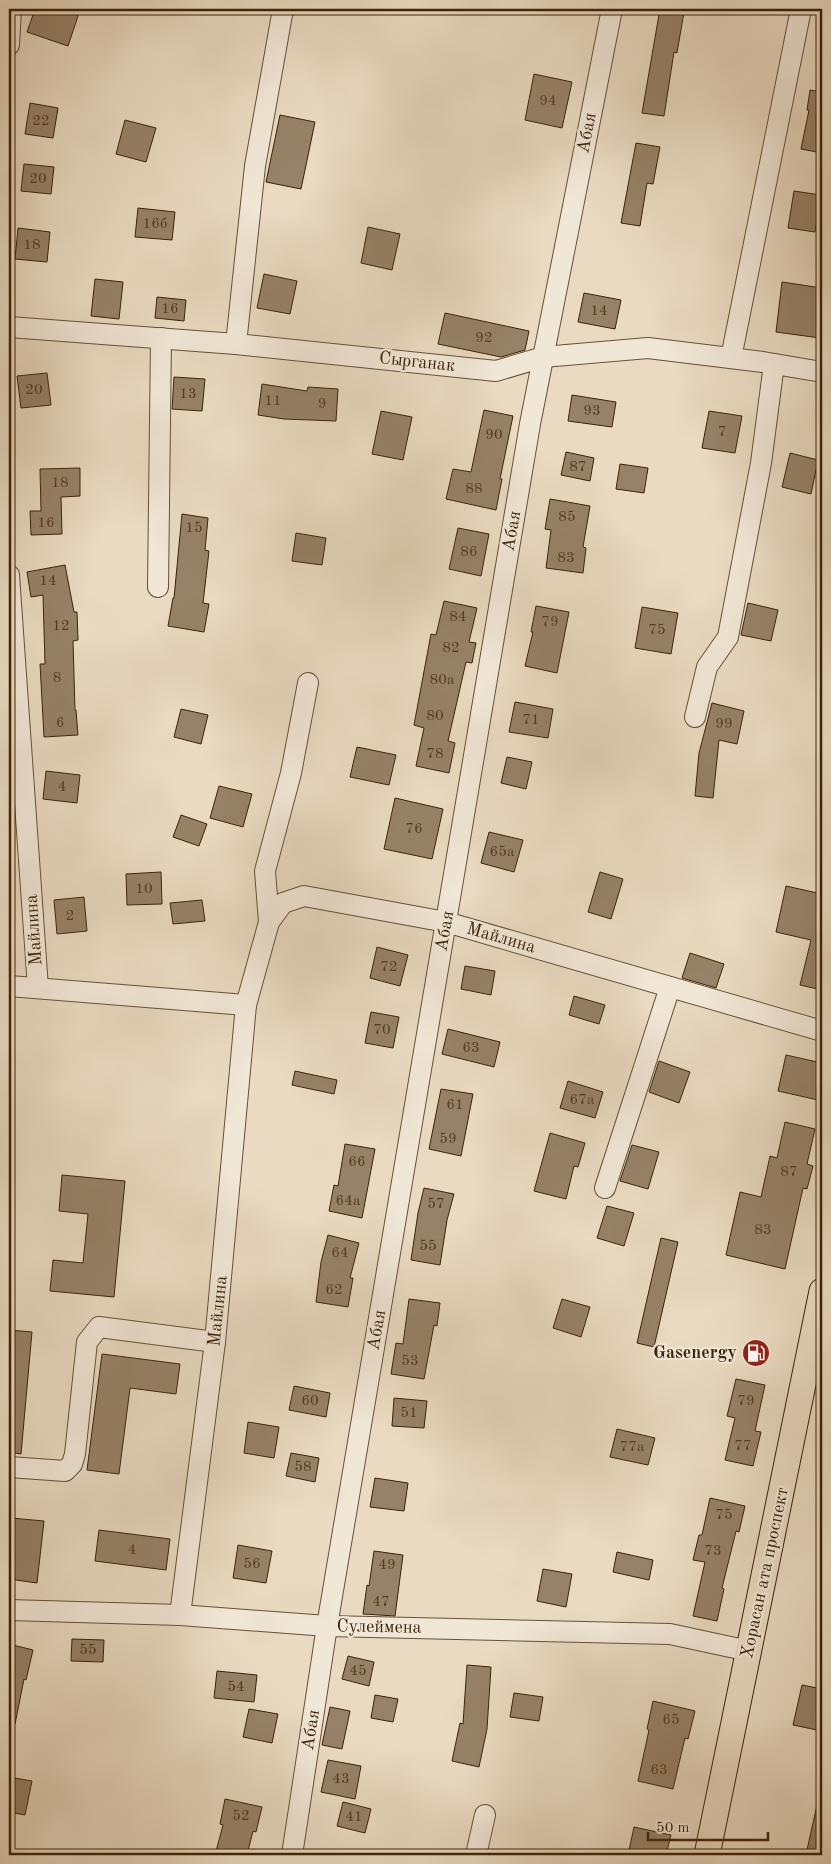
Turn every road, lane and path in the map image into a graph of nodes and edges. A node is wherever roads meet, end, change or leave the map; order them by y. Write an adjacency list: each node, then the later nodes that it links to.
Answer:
1 (11, 9): 5 (street)
2 (284, 9): 8 (street)
3 (612, 9): 9 (street, Абая)
4 (801, 9): 10 (street)
5 (9, 45)
6 (9, 327): 7 (street, Сырганак)
7 (161, 338): 8 (street, Сырганак); 14 (street)
8 (236, 344): 9 (street, Сырганак)
9 (543, 356): 10 (street, Сырганак); 18 (street, Абая)
10 (731, 358): 11 (street, Сырганак)
11 (774, 364): 12 (street, Сырганак); 16 (street)
12 (822, 372)
13 (9, 574): 21 (street, Майлина)
14 (158, 587)
15 (308, 683): 17 (street)
16 (695, 717)
17 (269, 922): 18 (street, Майлина); 22 (street, Майлина)
18 (446, 922): 20 (street, Майлина); 30 (street, Абая)
19 (9, 986): 21 (street)
20 (670, 987): 23 (street, Майлина); 24 (street)
21 (38, 988): 22 (street, Майлина)
22 (246, 1005): 26 (street, Майлина)
23 (822, 1031)
24 (605, 1188)
25 (822, 1291): 31 (main road, Хорасан ата проспект)
26 (215, 1342): 27 (street); 29 (street, Майлина)
27 (9, 1466)
28 (9, 1610): 29 (street, Сулеймена)
29 (180, 1616): 30 (street, Сулеймена)
30 (327, 1626): 31 (street, Сулеймена); 33 (street, Абая)
31 (749, 1651): 35 (main road, Хорасан ата проспект)
32 (485, 1815): 34 (street)
33 (292, 1855)
34 (476, 1855)
35 (706, 1855)

